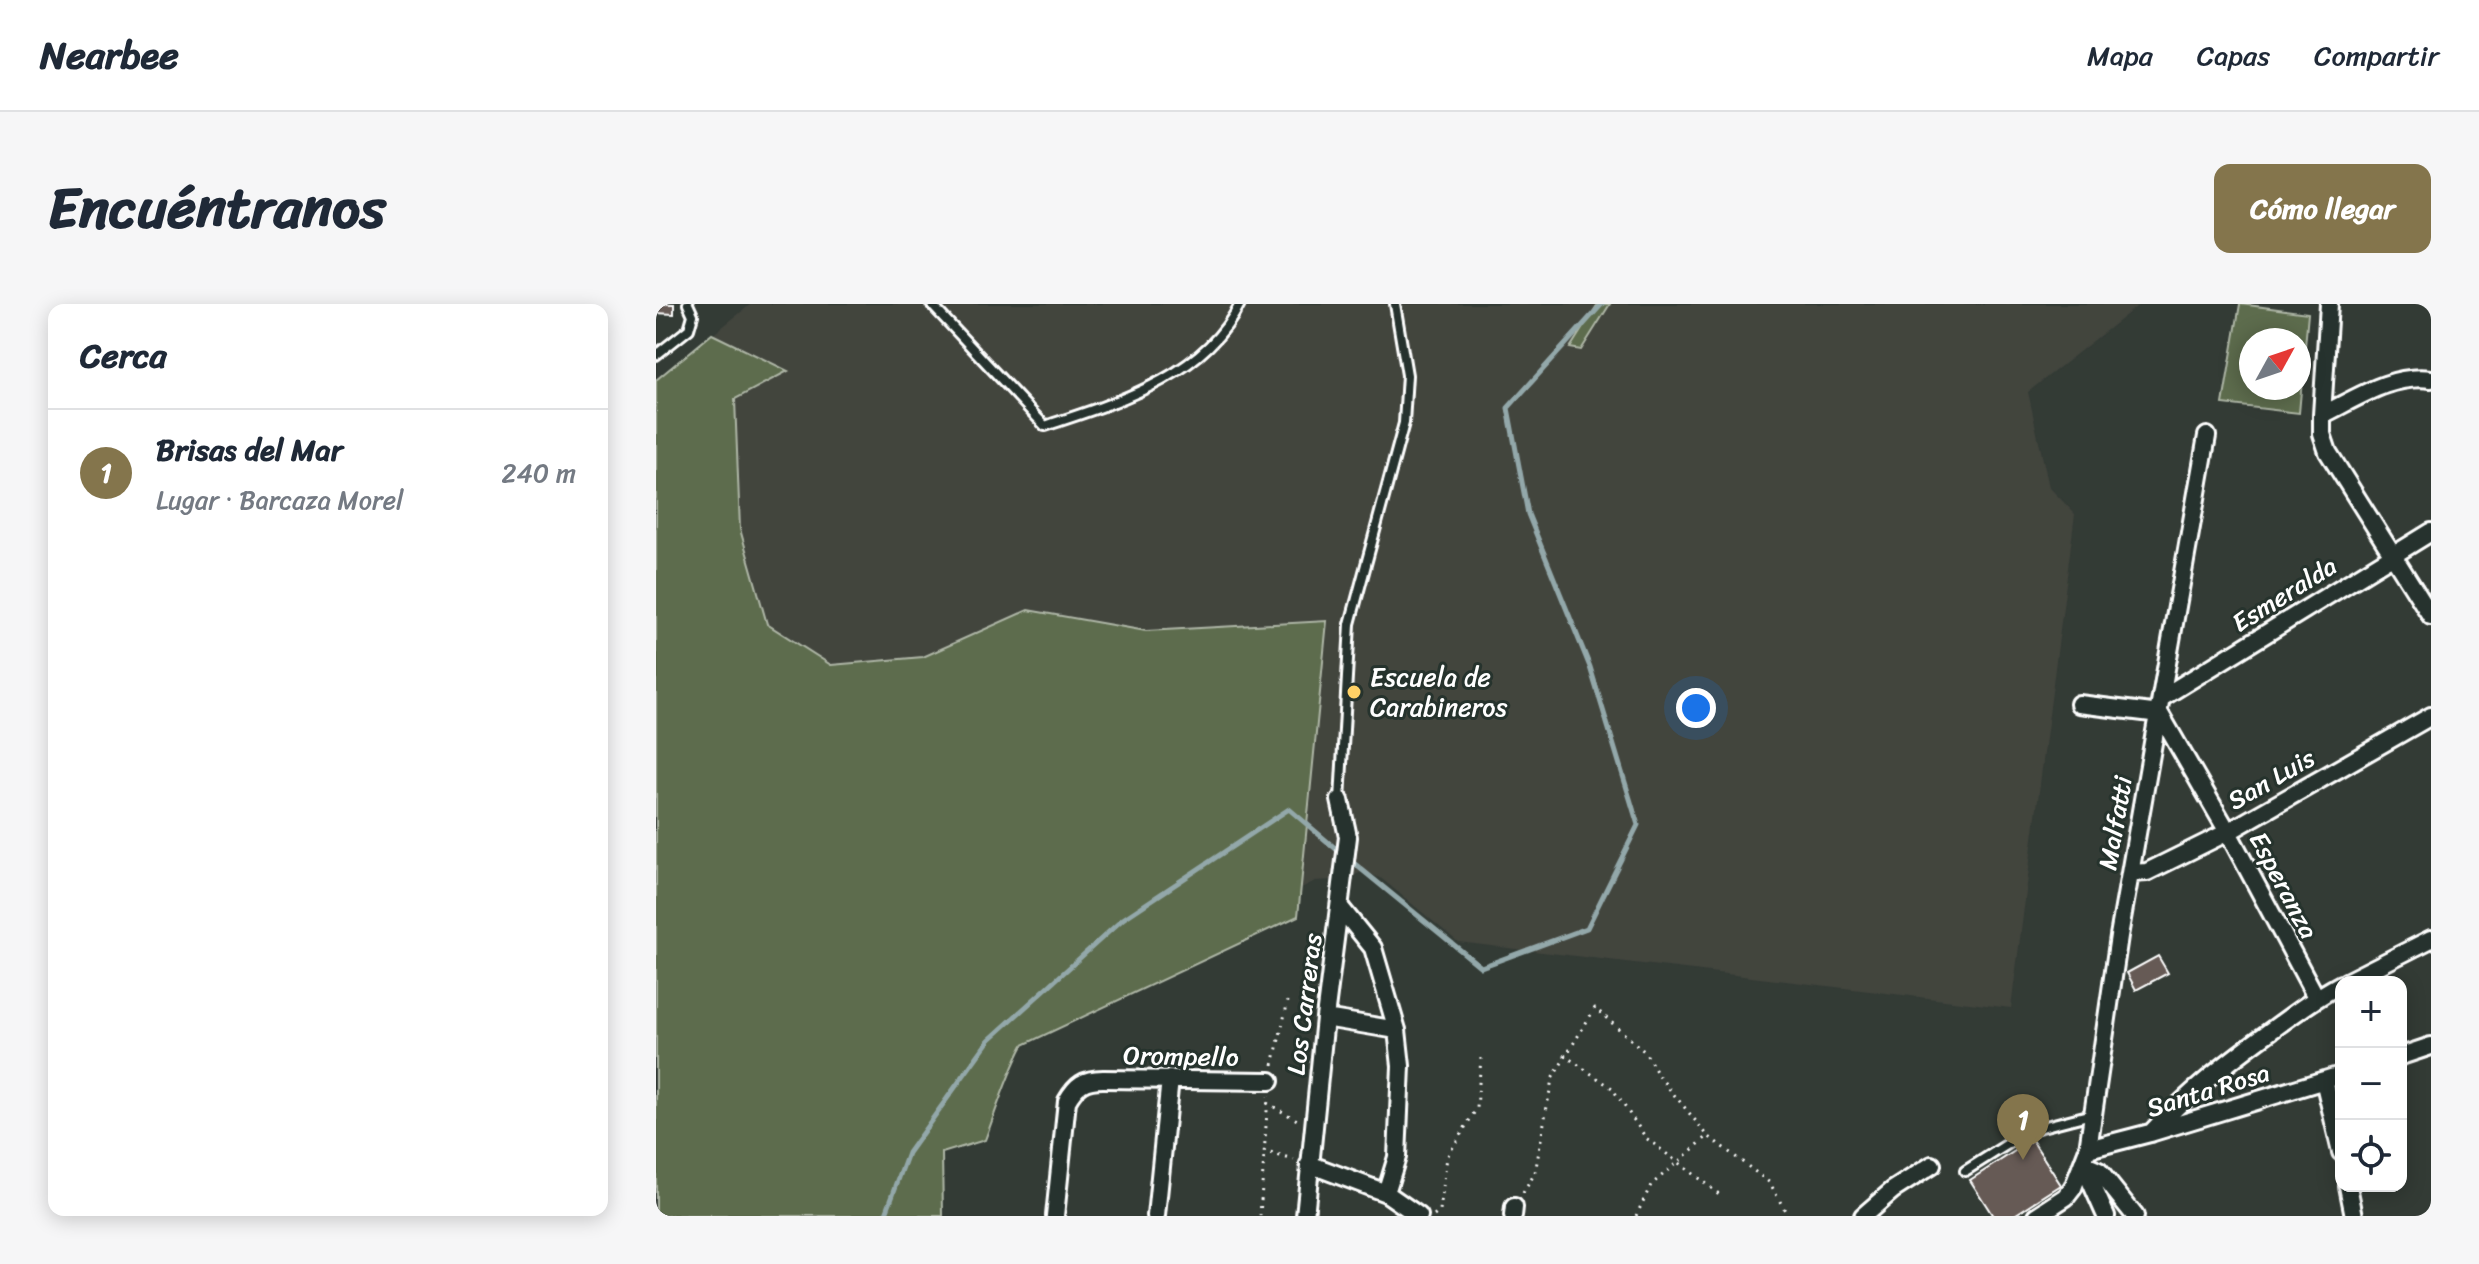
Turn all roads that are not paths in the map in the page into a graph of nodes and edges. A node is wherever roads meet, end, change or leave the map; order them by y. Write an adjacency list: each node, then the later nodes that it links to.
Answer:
1 (688, 304): 6 (lane)
2 (931, 304): 3 (lane)
3 (1240, 304)
4 (1395, 304): 16 (lane)
5 (2329, 304): 8 (street)
6 (656, 355)
7 (2431, 379): 8 (street)
8 (2322, 415): 11 (street)
9 (2207, 436): 14 (street, Malfatti)
10 (2431, 532): 11 (street, Esmeralda)
11 (2392, 555): 12 (street); 14 (street, Esmeralda)
12 (2431, 616)
13 (2079, 704): 14 (street)
14 (2161, 705): 17 (street, Esperanza); 18 (street, Malfatti)
15 (2431, 716): 17 (street, San Luis)
16 (1340, 800): 19 (street, Los Carreras)
17 (2228, 832): 18 (street, San Luis); 23 (street, Esperanza)
18 (2131, 873): 32 (street, Malfatti)
19 (1340, 907): 24 (street, Los Carreras); 25 (street)
20 (2431, 939): 21 (street)
21 (2358, 976)
22 (2335, 988): 23 (street)
23 (2316, 997): 34 (street)
24 (1325, 1018): 25 (street); 36 (street, Los Carreras)
25 (1397, 1030): 40 (street)
26 (2431, 1046): 27 (street)
27 (2407, 1054)
28 (2335, 1077): 30 (street, Santa Rosa)
29 (1170, 1079): 31 (street, Orompello); 41 (street, Orompello); 42 (street)
30 (2324, 1080): 33 (street); 34 (street, Santa Rosa)
31 (1270, 1081)
32 (2092, 1114): 35 (street, Malfatti); 38 (lane)
33 (2335, 1127)
34 (2150, 1133): 35 (street, Santa Rosa)
35 (2085, 1156): 46 (street); 47 (street); 48 (street)
36 (1309, 1164): 40 (street); 43 (street, Los Carreras)
37 (1932, 1165): 45 (street)
38 (1965, 1171)
39 (2349, 1192): 49 (street)
40 (1386, 1193): 44 (street)
41 (1055, 1216)
42 (1156, 1216)
43 (1305, 1216)
44 (1419, 1216)
45 (1863, 1216)
46 (2037, 1216)
47 (2106, 1216)
48 (2135, 1216)
49 (2354, 1216)

